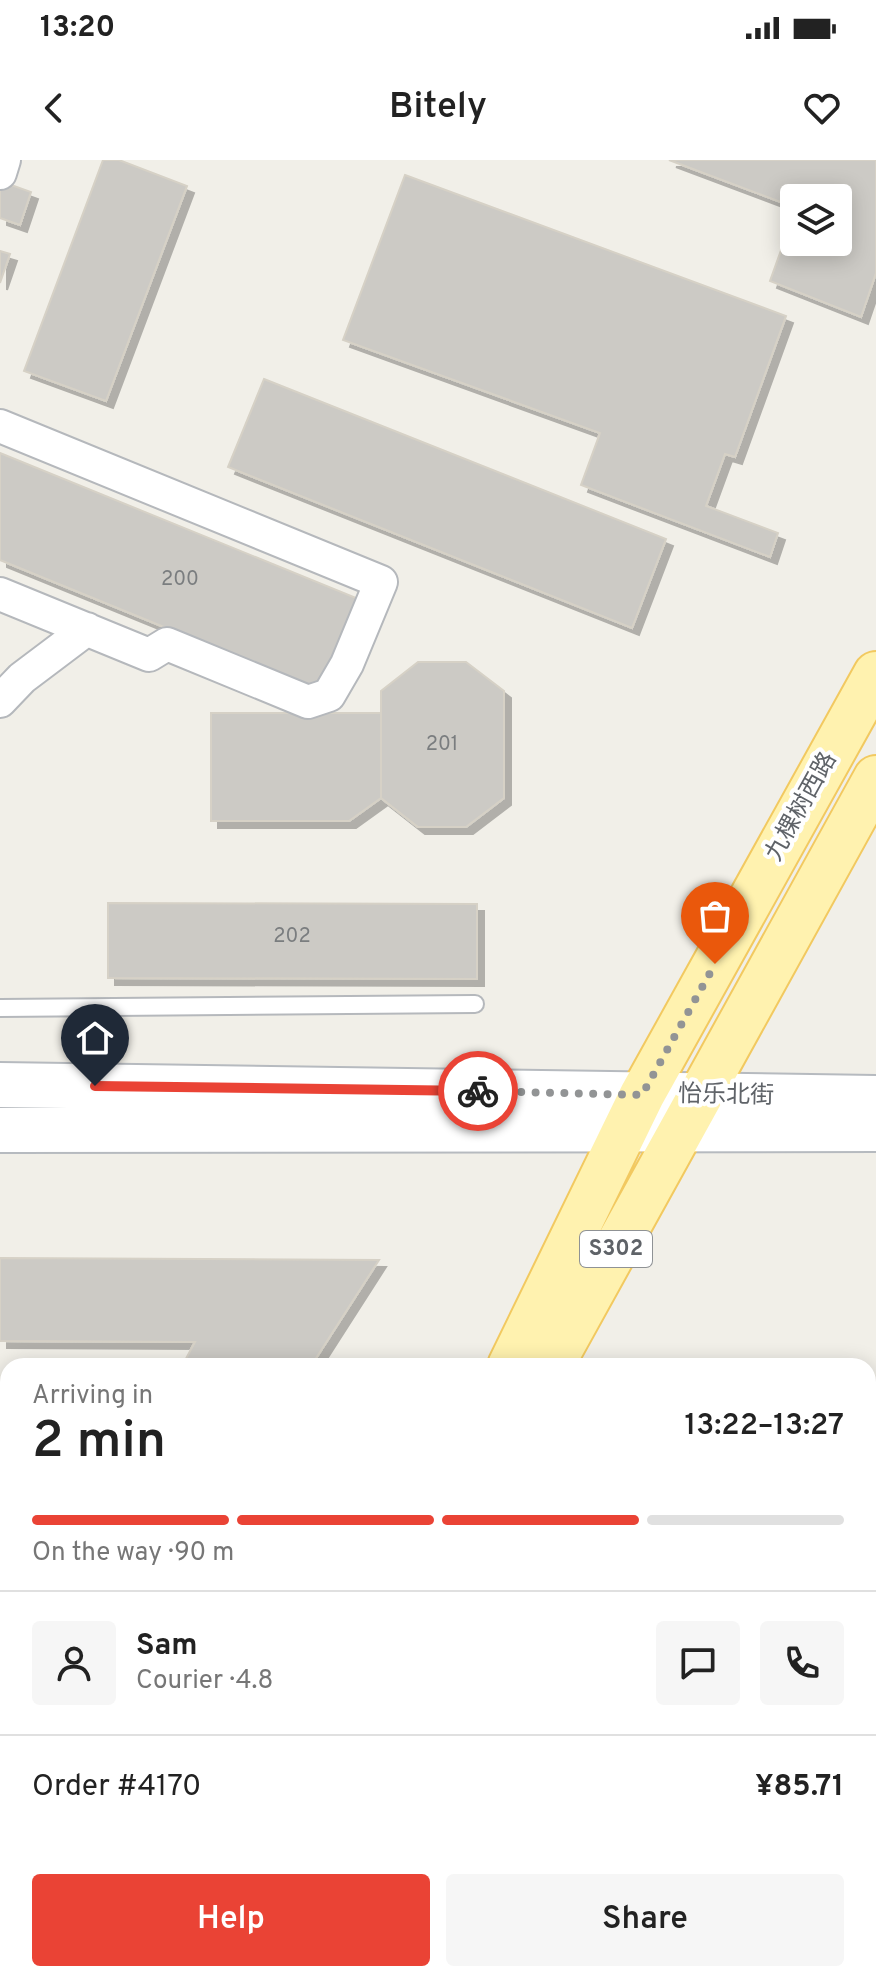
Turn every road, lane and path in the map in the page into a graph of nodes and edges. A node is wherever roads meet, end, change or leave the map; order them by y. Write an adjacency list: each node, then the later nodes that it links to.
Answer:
1 (4, 160): 2 (street)
2 (0, 173)
3 (0, 426): 5 (street)
4 (0, 594): 5 (street)
5 (87, 629): 7 (street)
6 (876, 674): 13 (main road, 九棵树西路 / S302)
7 (0, 701)
8 (876, 778): 14 (main road, S302)
9 (475, 1004): 10 (lane)
10 (0, 1008)
11 (0, 1085): 13 (main road, 怡乐北街)
12 (876, 1098): 14 (main road, 怡乐北街)
13 (634, 1113): 14 (main road, 怡乐北街); 16 (main road, 怡乐北街); 17 (main road, 九棵树西路 / S302)
14 (690, 1114): 15 (main road, 怡乐北街); 18 (main road, S302)
15 (876, 1129)
16 (0, 1130)
17 (514, 1358)
18 (555, 1358)

